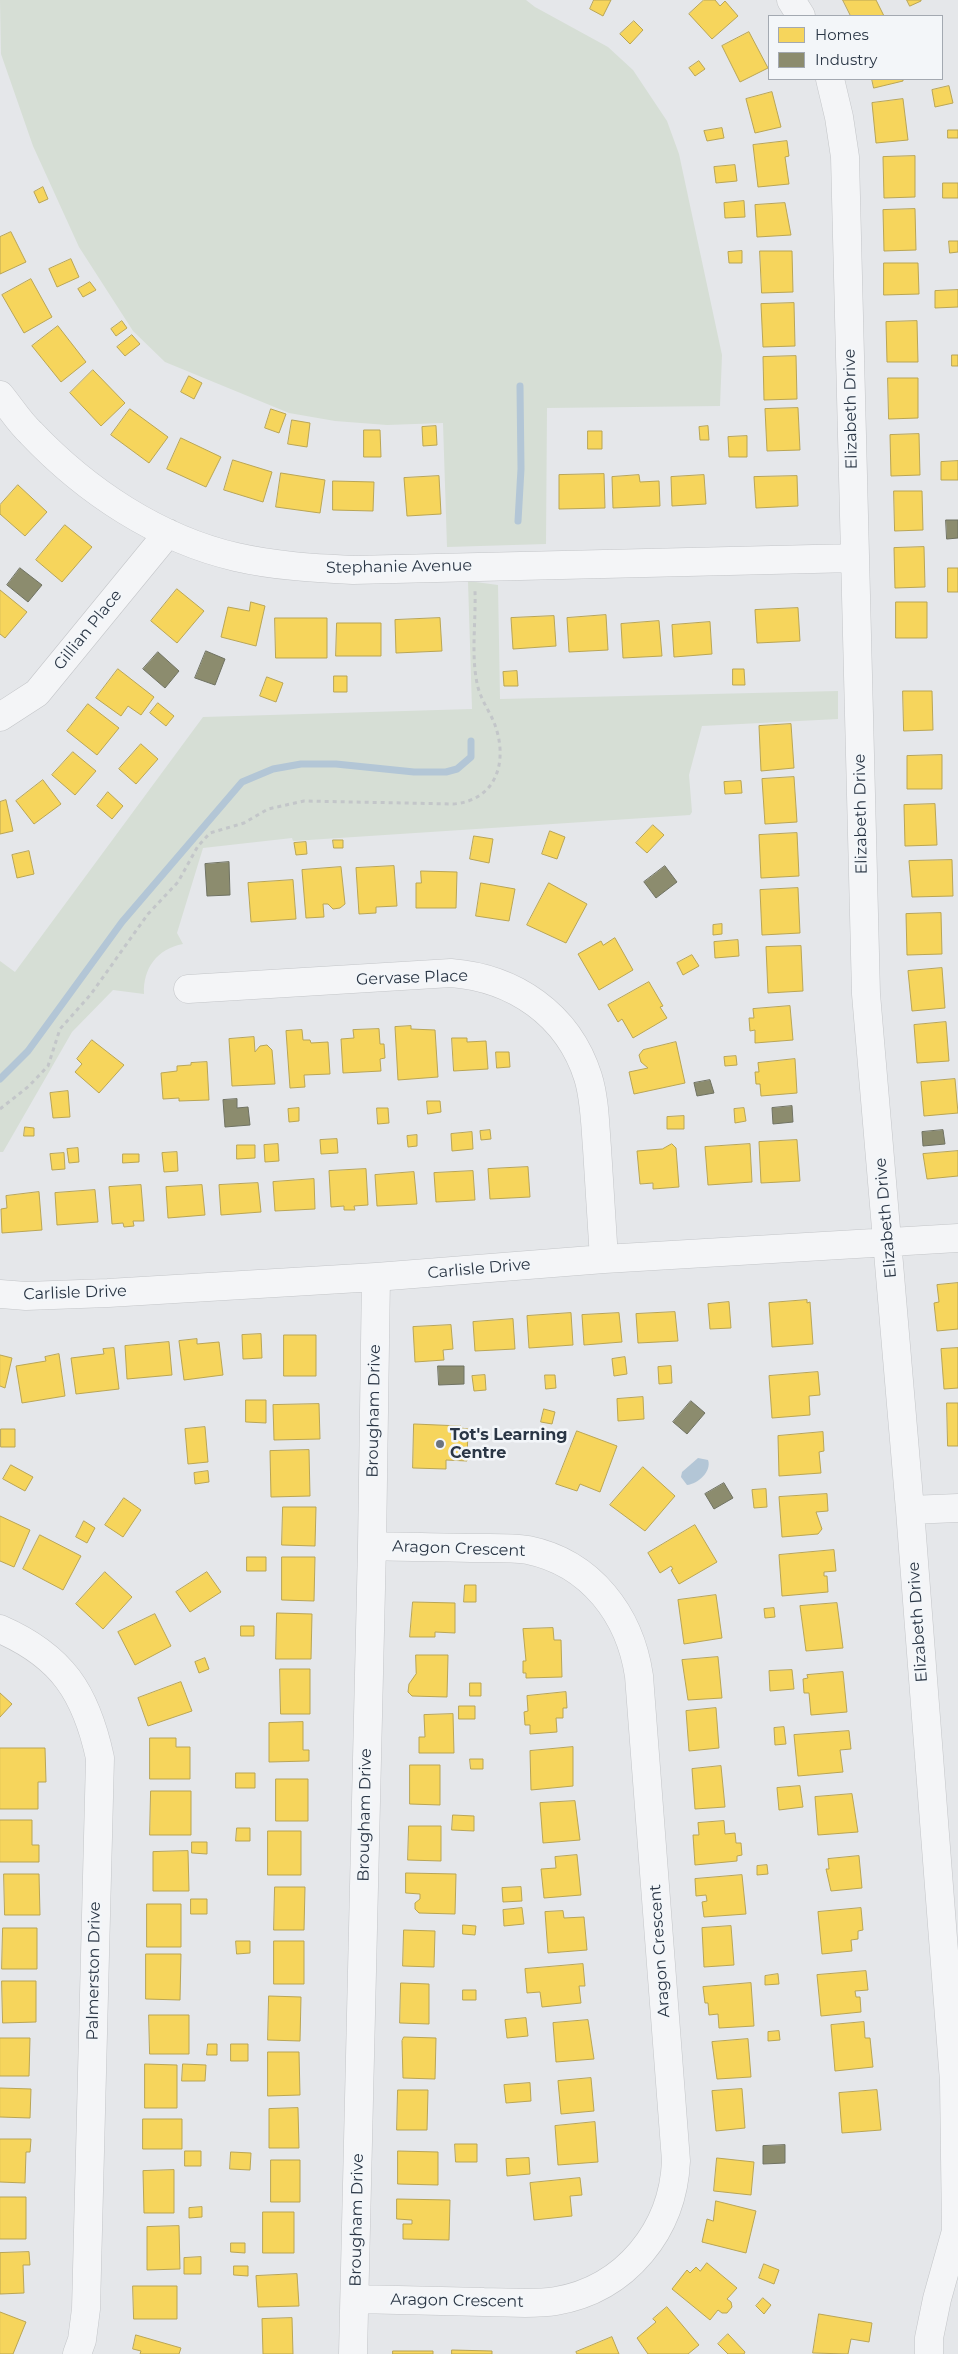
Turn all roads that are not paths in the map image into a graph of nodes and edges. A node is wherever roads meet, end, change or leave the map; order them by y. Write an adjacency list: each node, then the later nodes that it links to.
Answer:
1 (791, 0): 2 (street)
2 (801, 15)
3 (830, 80): 6 (street, Elizabeth Drive)
4 (0, 394): 5 (street, Stephanie Avenue)
5 (168, 533): 6 (street, Stephanie Avenue); 7 (street, Gillian Place)
6 (855, 558): 10 (street, Elizabeth Drive)
7 (0, 717)
8 (188, 989): 11 (street, Gervase Place)
9 (958, 1238): 10 (street, Carlisle Drive)
10 (888, 1243): 11 (street, Carlisle Drive); 15 (street, Elizabeth Drive)
11 (604, 1258): 12 (street, Carlisle Drive)
12 (376, 1277): 13 (street, Carlisle Drive); 16 (street, Brougham Drive)
13 (0, 1294)
14 (958, 1508): 15 (street)
15 (910, 1510): 18 (street, Elizabeth Drive)
16 (372, 1546): 19 (street, Brougham Drive); 19 (street, Aragon Crescent)
17 (0, 1629): 20 (street, Palmerston Drive)
18 (956, 2081): 22 (street, Elizabeth Drive)
19 (355, 2299): 21 (street, Brougham Drive)
20 (77, 2354)
21 (353, 2354)
22 (929, 2354)

